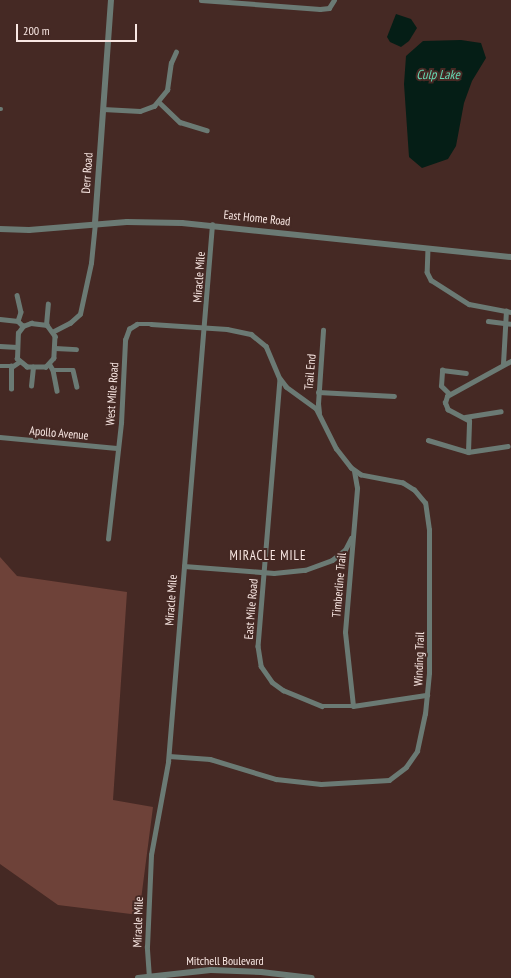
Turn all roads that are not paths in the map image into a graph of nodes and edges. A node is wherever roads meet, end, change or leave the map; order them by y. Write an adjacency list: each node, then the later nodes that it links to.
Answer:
1 (111, 0): 6 (street, Derr Road)
2 (201, 0): 3 (street)
3 (334, 0)
4 (176, 52): 5 (street)
5 (159, 102): 6 (street); 7 (street)
6 (103, 109): 8 (street, Derr Road)
7 (207, 130)
8 (95, 223): 9 (street, East Home Road); 10 (street, East Home Road); 24 (street, Derr Road)
9 (212, 225): 11 (street, East Home Road); 22 (street, Miracle Mile)
10 (0, 229)
11 (428, 248): 12 (street, East Home Road); 15 (street)
12 (511, 257)
13 (17, 295): 17 (street)
14 (48, 304): 20 (street)
15 (509, 311): 19 (street)
16 (0, 319): 17 (street)
17 (18, 321): 21 (street)
18 (488, 321): 19 (street)
19 (508, 324): 31 (street)
20 (46, 325): 21 (street); 24 (street)
21 (23, 326): 26 (street)
22 (205, 327): 38 (street, East Mile Road); 52 (street, West Mile Road); 57 (street, Miracle Mile)
23 (324, 330): 43 (street, Trail End)
24 (54, 331): 27 (street)
25 (0, 346): 26 (street)
26 (17, 347): 30 (street)
27 (55, 348): 28 (street); 32 (street)
28 (76, 349)
29 (511, 361): 31 (street)
30 (19, 362): 34 (street); 35 (street)
31 (503, 364): 44 (street)
32 (50, 365): 35 (street); 36 (street)
33 (0, 366): 34 (street)
34 (11, 366): 41 (street)
35 (33, 367): 39 (street)
36 (53, 370): 40 (street); 42 (street)
37 (466, 373): 44 (street)
38 (280, 379): 47 (street, Winding Trail); 58 (street, East Mile Road)
39 (31, 386)
40 (77, 387)
41 (11, 389)
42 (56, 391)
43 (318, 392): 45 (street); 47 (street, Trail End)
44 (449, 394): 48 (street)
45 (394, 396)
46 (501, 411): 48 (street)
47 (320, 414): 54 (street, Winding Trail)
48 (465, 417): 53 (street)
49 (0, 437): 52 (street, Apollo Avenue)
50 (428, 440): 53 (street)
51 (508, 446): 53 (street)
52 (116, 448): 56 (street, West Mile Road)
53 (468, 452)
54 (351, 468): 55 (street, Timberline Trail); 59 (street, Winding Trail)
55 (353, 535): 58 (street); 60 (street, Timberline Trail)
56 (108, 539)
57 (184, 566): 58 (street); 61 (street, Miracle Mile)
58 (264, 572): 60 (street, East Mile Road)
59 (427, 695): 60 (street, East Mile Road); 61 (street, Winding Trail)
60 (352, 706)
61 (169, 756): 62 (street, Miracle Mile)
62 (149, 977): 63 (street, Mitchell Boulevard); 64 (street, Mitchell Boulevard)
63 (138, 978)
64 (312, 978)

